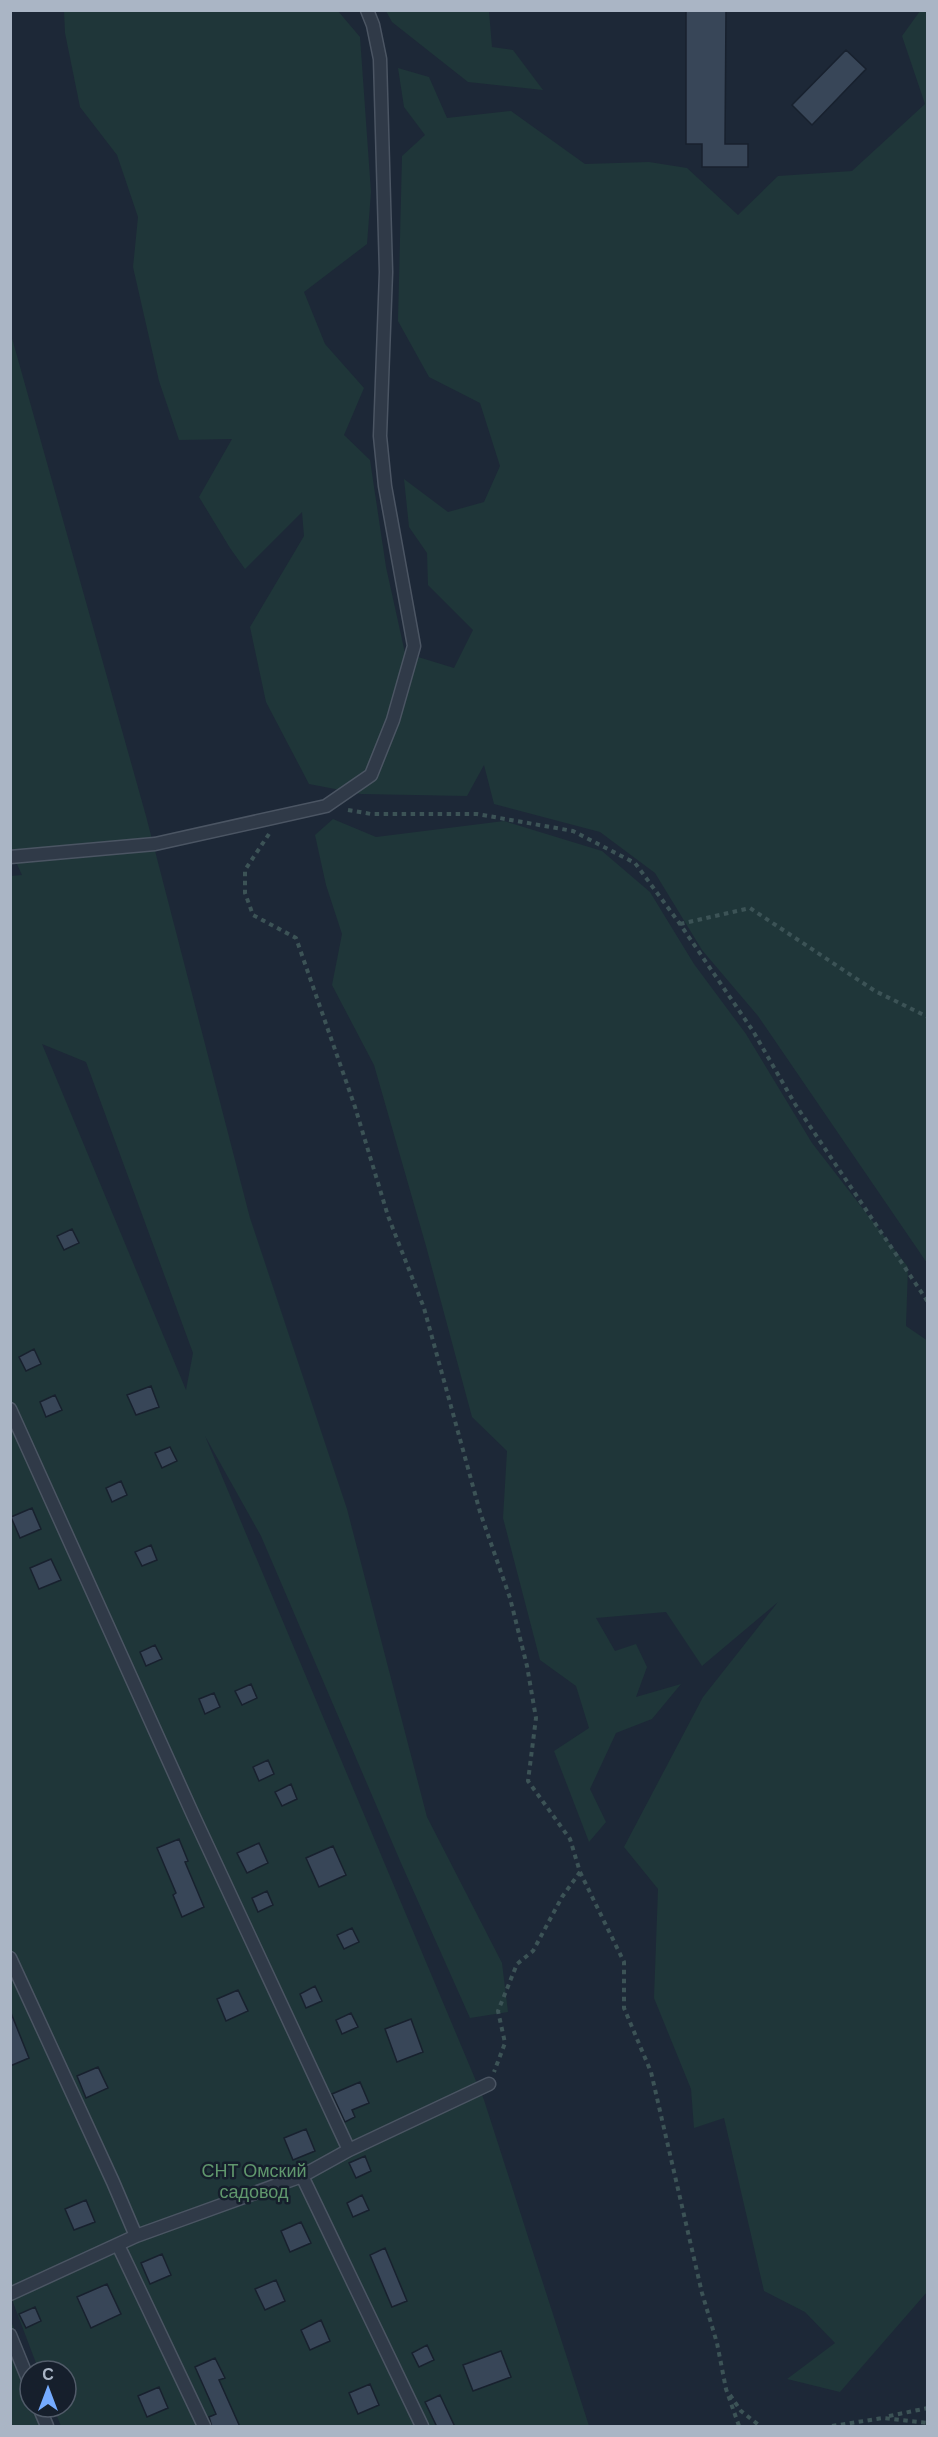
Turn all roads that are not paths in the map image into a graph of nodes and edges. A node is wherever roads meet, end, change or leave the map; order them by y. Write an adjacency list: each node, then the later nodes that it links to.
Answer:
1 (367, 10): 2 (lane)
2 (10, 857)
3 (10, 1409): 6 (lane)
4 (10, 1958): 8 (lane)
5 (489, 2084): 6 (lane)
6 (349, 2150): 7 (lane)
7 (302, 2176): 8 (lane); 14 (lane)
8 (136, 2236): 9 (lane)
9 (118, 2245): 10 (lane); 13 (lane)
10 (10, 2294)
11 (10, 2336): 12 (lane)
12 (20, 2359)
13 (204, 2427)
14 (422, 2427)

